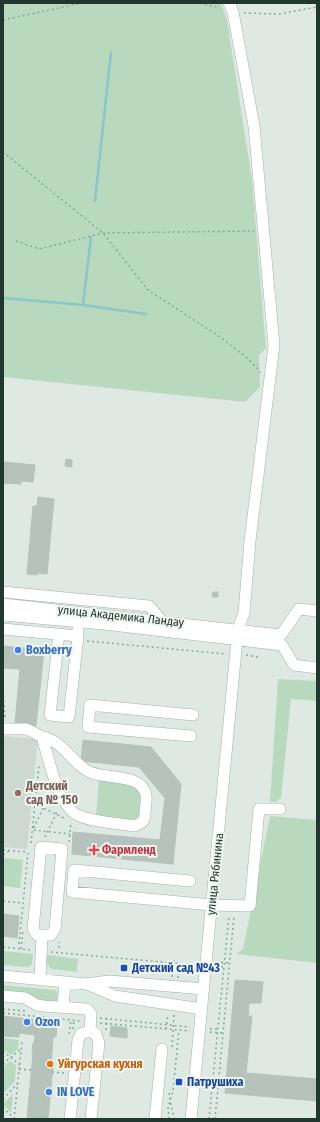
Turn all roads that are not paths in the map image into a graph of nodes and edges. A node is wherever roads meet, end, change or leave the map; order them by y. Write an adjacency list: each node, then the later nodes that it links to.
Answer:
1 (231, 8): 10 (street, улица Рябинина)
2 (3, 592): 6 (street)
3 (3, 604): 6 (street, улица Академика Ландау)
4 (317, 611): 10 (street)
5 (3, 615): 7 (street, улица Академика Ландау)
6 (162, 621): 10 (street, улица Академика Ландау)
7 (78, 622): 10 (street, улица Академика Ландау); 11 (street)
8 (3, 629): 9 (street)
9 (59, 634): 11 (street); 14 (street)
10 (238, 634): 12 (street); 23 (street, улица Рябинина)
11 (77, 638): 14 (street)
12 (317, 668)
13 (193, 715): 15 (street)
14 (69, 717): 15 (street)
15 (88, 719): 17 (street)
16 (6, 726): 18 (street)
17 (191, 736)
18 (42, 737): 18 (street)
19 (280, 809): 23 (street)
20 (60, 869): 21 (street); 24 (street); 24 (street)
21 (74, 870): 22 (street); 23 (street)
22 (190, 881)
23 (212, 905): 29 (street, улица Рябинина)
24 (42, 936): 26 (street)
25 (3, 976): 26 (street)
26 (40, 979): 27 (street)
27 (64, 982): 28 (street); 31 (street)
28 (86, 984): 29 (street); 32 (street)
29 (204, 989): 32 (street, улица Рябинина)
30 (3, 996): 31 (street)
31 (63, 1007): 33 (street)
32 (202, 1009): 38 (street, улица Рябинина)
33 (90, 1031): 35 (street); 36 (street)
34 (167, 1050): 37 (street)
35 (70, 1119)
36 (91, 1119)
37 (155, 1119)
38 (191, 1119)

